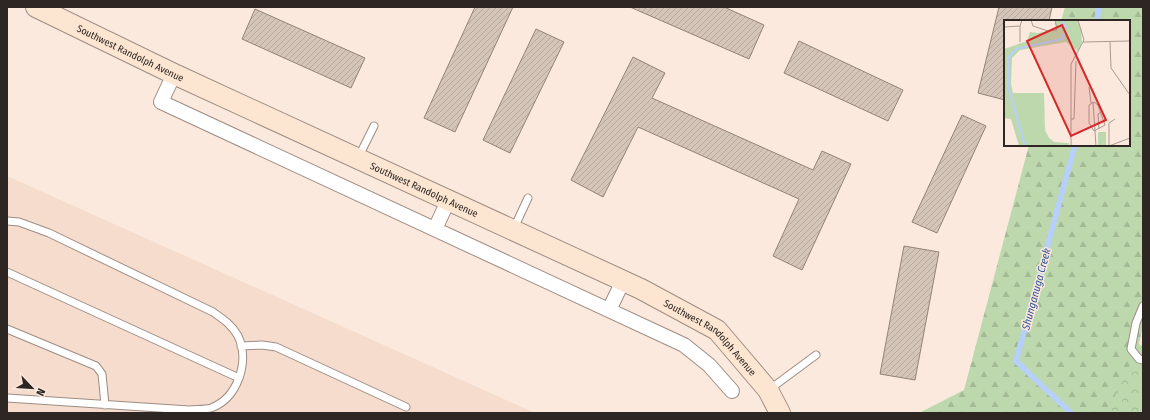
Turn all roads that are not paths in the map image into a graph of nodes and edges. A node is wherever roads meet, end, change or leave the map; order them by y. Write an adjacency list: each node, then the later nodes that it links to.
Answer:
1 (36, 7): 2 (street, Southwest Randolph Avenue)
2 (174, 74): 4 (street, Southwest Randolph Avenue); 8 (street)
3 (374, 126): 4 (lane)
4 (357, 160): 6 (street, Southwest Randolph Avenue)
5 (528, 198): 9 (lane)
6 (448, 201): 8 (street); 9 (street, Southwest Randolph Avenue)
7 (7, 221): 15 (lane)
8 (435, 229): 13 (street)
9 (513, 230): 11 (street, Southwest Randolph Avenue)
10 (7, 272): 18 (lane)
11 (623, 281): 13 (street); 19 (street, Southwest Randolph Avenue)
12 (1143, 306): 17 (lane)
13 (609, 310): 20 (street)
14 (7, 329): 22 (lane)
15 (241, 346): 18 (lane); 23 (lane)
16 (816, 355): 19 (lane)
17 (1143, 360)
18 (239, 378): 22 (lane)
19 (768, 390): 24 (street, Southwest Randolph Avenue)
20 (732, 391)
21 (7, 398): 22 (lane)
22 (105, 405)
23 (406, 407)
24 (780, 413)

